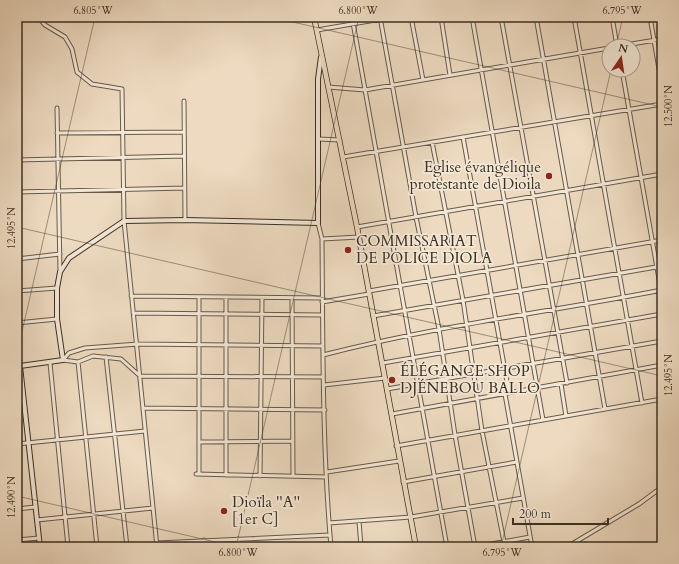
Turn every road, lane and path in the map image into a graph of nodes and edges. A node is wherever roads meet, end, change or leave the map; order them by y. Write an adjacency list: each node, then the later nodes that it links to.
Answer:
1 (38, 17): 43 (street)
2 (314, 17): 15 (main road)
3 (352, 17): 14 (street)
4 (393, 17): 13 (street)
5 (411, 17): 28 (street)
6 (440, 17): 26 (street)
7 (472, 17): 25 (street)
8 (501, 17): 24 (street)
9 (536, 17): 23 (street)
10 (574, 17): 21 (street)
11 (612, 17): 16 (street)
12 (650, 17): 18 (street)
13 (380, 18): 14 (street); 29 (street)
14 (354, 24): 15 (street); 32 (street)
15 (317, 30): 22 (main road)
16 (616, 38)
17 (662, 39): 18 (street)
18 (654, 40): 19 (street); 30 (street)
19 (641, 42)
20 (601, 49): 21 (street)
21 (580, 53): 23 (street); 37 (street)
22 (322, 56): 31 (main road); 45 (street)
23 (543, 59): 24 (street); 38 (street)
24 (510, 65): 25 (street); 39 (street)
25 (481, 70): 26 (street); 42 (street)
26 (450, 75): 28 (street)
27 (623, 78): 36 (street)
28 (422, 80): 29 (street)
29 (392, 85): 32 (street); 48 (street)
30 (662, 86)
31 (328, 87): 32 (street); 46 (main road)
32 (365, 90): 49 (street)
33 (184, 101): 41 (street)
34 (662, 104): 36 (street)
35 (57, 108): 40 (street)
36 (629, 110): 37 (street); 56 (street)
37 (591, 116): 38 (street); 57 (street)
38 (554, 122): 39 (street); 60 (street)
39 (521, 128): 42 (street); 63 (street)
40 (57, 132): 43 (street); 53 (street)
41 (184, 132): 43 (street); 50 (street)
42 (492, 132): 44 (street); 64 (street)
43 (123, 133): 52 (street)
44 (463, 137): 47 (street); 65 (street)
45 (319, 139): 46 (street); 71 (street)
46 (340, 140): 51 (main road)
47 (432, 142): 48 (street); 66 (street)
48 (404, 147): 49 (street); 67 (street)
49 (376, 152): 51 (street); 69 (street)
50 (184, 156): 52 (street); 58 (street)
51 (343, 157): 72 (main road)
52 (123, 158): 53 (street); 59 (street)
53 (58, 159): 54 (street); 61 (street)
54 (17, 160)
55 (662, 174): 56 (street)
56 (641, 178): 57 (street); 76 (street)
57 (603, 184): 60 (street); 77 (street)
58 (185, 188): 59 (street); 68 (street)
59 (124, 189): 61 (street); 70 (street)
60 (567, 190): 63 (street); 79 (street)
61 (59, 191): 62 (street); 78 (street)
62 (17, 192)
63 (533, 196): 64 (street); 81 (street)
64 (504, 201): 65 (street); 82 (street)
65 (476, 206): 66 (street); 85 (street)
66 (445, 212): 67 (street); 88 (street)
67 (416, 217): 69 (street); 89 (street)
68 (185, 220): 70 (street); 71 (street)
69 (389, 221): 72 (street); 91 (street)
70 (124, 222): 86 (street); 98 (street)
71 (318, 223): 74 (street)
72 (357, 227): 73 (main road)
73 (359, 237): 74 (street); 97 (main road)
74 (322, 239): 106 (street)
75 (662, 240): 76 (street)
76 (652, 242): 77 (street); 84 (street)
77 (615, 249): 79 (street); 87 (street)
78 (60, 254): 80 (street); 86 (street)
79 (578, 255): 81 (street); 90 (street)
80 (17, 259)
81 (545, 261): 82 (street); 92 (street)
82 (516, 266): 85 (street); 96 (street)
83 (662, 266): 84 (street)
84 (657, 267): 87 (street); 94 (street)
85 (487, 271): 88 (street); 99 (street)
86 (60, 272): 93 (street)
87 (619, 273): 90 (street); 105 (street)
88 (458, 275): 89 (street); 107 (street)
89 (429, 280): 91 (street); 109 (street)
90 (583, 280): 92 (street); 108 (street)
91 (400, 286): 97 (street); 111 (street)
92 (549, 286): 96 (street); 110 (street)
93 (57, 288): 95 (street); 121 (street)
94 (661, 290): 100 (street); 105 (street)
95 (17, 291)
96 (520, 291): 99 (street); 116 (street)
97 (369, 293): 106 (street); 120 (main road)
98 (131, 296): 101 (street); 112 (street)
99 (492, 296): 107 (street); 122 (street)
100 (662, 296)
101 (199, 297): 102 (street); 113 (street)
102 (226, 298): 103 (street); 114 (street)
103 (262, 298): 104 (street); 115 (street)
104 (292, 298): 106 (street); 118 (street)
105 (624, 298): 108 (street); 123 (street)
106 (323, 300): 119 (street)
107 (463, 300): 109 (street); 125 (street)
108 (587, 303): 110 (street); 126 (street)
109 (434, 306): 111 (street); 127 (street)
110 (554, 308): 116 (street); 128 (street)
111 (405, 311): 120 (street); 129 (street)
112 (133, 313): 113 (street); 134 (street)
113 (199, 314): 114 (street); 135 (street)
114 (226, 314): 115 (street); 136 (street)
115 (262, 314): 118 (street); 137 (street)
116 (525, 314): 122 (street); 130 (street)
117 (662, 314): 123 (street)
118 (292, 315): 119 (street); 138 (street)
119 (322, 315): 139 (street)
120 (373, 316): 131 (main road)
121 (57, 319): 124 (street); 148 (street)
122 (496, 319): 125 (street); 133 (street)
123 (628, 320): 126 (street); 140 (street)
124 (17, 323)
125 (467, 324): 127 (street); 141 (street)
126 (592, 327): 128 (street); 143 (street)
127 (439, 329): 129 (street); 142 (street)
128 (558, 332): 130 (street); 147 (street)
129 (409, 335): 131 (street); 146 (street)
130 (529, 338): 133 (street); 152 (street)
131 (378, 341): 144 (street); 151 (main road)
132 (662, 341): 140 (street)
133 (501, 342): 141 (street); 155 (street)
134 (138, 344): 135 (street); 148 (street); 158 (street)
135 (199, 345): 136 (street); 159 (street)
136 (226, 345): 137 (street); 160 (street)
137 (262, 345): 138 (street); 161 (street)
138 (292, 346): 139 (street); 162 (street)
139 (322, 346): 144 (street)
140 (632, 346): 143 (street); 156 (street)
141 (471, 348): 142 (street); 157 (street)
142 (443, 352): 146 (street); 166 (street)
143 (596, 352): 147 (street); 164 (street)
144 (323, 355): 163 (street)
145 (106, 357): 149 (street); 158 (street); 193 (street)
146 (414, 358): 151 (street); 168 (street)
147 (562, 358): 152 (street); 167 (street)
148 (63, 360): 149 (street); 150 (street)
149 (78, 362): 195 (street)
150 (50, 363): 153 (street); 196 (street)
151 (383, 363): 165 (main road)
152 (533, 363): 155 (street); 171 (street)
153 (18, 365): 202 (street)
154 (662, 366): 156 (street)
155 (504, 368): 157 (street); 173 (street)
156 (637, 370): 164 (street); 177 (street)
157 (475, 374): 166 (street); 175 (street)
158 (140, 376): 159 (street); 179 (street)
159 (199, 377): 160 (street); 180 (street)
160 (226, 377): 161 (street); 181 (street)
161 (261, 377): 162 (street); 184 (street)
162 (292, 377): 163 (street); 185 (street)
163 (323, 377): 170 (street)
164 (600, 377): 167 (street); 183 (street)
165 (385, 378): 170 (street); 172 (main road)
166 (447, 379): 168 (street); 178 (street)
167 (567, 383): 169 (street)
168 (418, 384): 172 (street); 182 (street)
169 (561, 384): 171 (street); 188 (street)
170 (324, 385): 186 (street)
171 (537, 388): 173 (street); 189 (street)
172 (387, 389): 187 (main road)
173 (509, 393): 174 (street)
174 (505, 394): 175 (street); 190 (street)
175 (478, 399): 178 (street); 191 (street)
176 (662, 399): 177 (street)
177 (642, 403): 183 (street)
178 (451, 404): 182 (street); 194 (street)
179 (143, 408): 180 (street); 192 (street)
180 (199, 409): 181 (street); 199 (street)
181 (226, 409): 184 (street); 200 (street)
182 (422, 409): 187 (street); 197 (street)
183 (605, 409): 188 (street)
184 (261, 410): 185 (street); 201 (street)
185 (293, 410): 186 (street); 198 (street)
186 (324, 410): 209 (street)
187 (392, 414): 204 (main road)
188 (566, 416): 189 (street)
189 (543, 420): 190 (street)
190 (510, 426): 191 (street); 206 (street)
191 (482, 430): 194 (street); 207 (street)
192 (145, 431): 193 (street); 220 (street)
193 (115, 434): 195 (street); 223 (street)
194 (455, 435): 197 (street); 208 (street)
195 (85, 437): 196 (street); 225 (street)
196 (57, 440): 202 (street); 226 (street)
197 (428, 440): 204 (street); 213 (street)
198 (293, 441): 201 (street); 212 (street)
199 (199, 442): 200 (street); 210 (street)
200 (226, 442): 201 (street); 210 (street)
201 (261, 442): 211 (street)
202 (28, 443): 203 (street); 219 (street)
203 (17, 444)
204 (396, 446): 205 (main road)
205 (399, 460): 209 (street); 215 (main road)
206 (517, 462): 207 (street); 217 (street)
207 (491, 466): 208 (street); 218 (street)
208 (462, 471): 213 (street); 221 (street)
209 (326, 472): 214 (street)
210 (226, 475): 211 (street)
211 (260, 476): 212 (street)
212 (293, 476): 214 (street)
213 (434, 476): 215 (street); 224 (street)
214 (326, 477): 230 (street)
215 (403, 482): 227 (main road)
216 (662, 487): 252 (street)
217 (523, 498): 218 (street); 232 (street)
218 (497, 502): 221 (street); 238 (street)
219 (35, 507): 222 (street); 228 (street)
220 (153, 508): 223 (street); 237 (street)
221 (468, 508): 224 (street); 238 (street)
222 (17, 509)
223 (123, 511): 225 (street); 242 (street)
224 (441, 512): 227 (street); 249 (street)
225 (93, 514): 226 (street); 241 (street)
226 (65, 517): 228 (street); 240 (street)
227 (411, 518): 229 (street); 248 (main road)
228 (37, 520): 233 (street)
229 (359, 521): 230 (street); 247 (street)
230 (329, 523): 231 (street)
231 (330, 535): 234 (street); 246 (street)
232 (530, 537): 238 (street); 251 (street)
233 (39, 538): 235 (street); 239 (street)
234 (238, 538): 236 (street); 245 (street)
235 (17, 540)
236 (204, 540): 237 (street); 244 (street)
237 (157, 542): 243 (street)
238 (504, 542): 250 (street)
239 (40, 547)
240 (68, 547)
241 (96, 547)
242 (127, 547)
243 (157, 547)
244 (204, 547)
245 (239, 547)
246 (331, 547)
247 (361, 547)
248 (416, 547)
249 (447, 547)
250 (505, 547)
251 (532, 547)
252 (567, 547)

